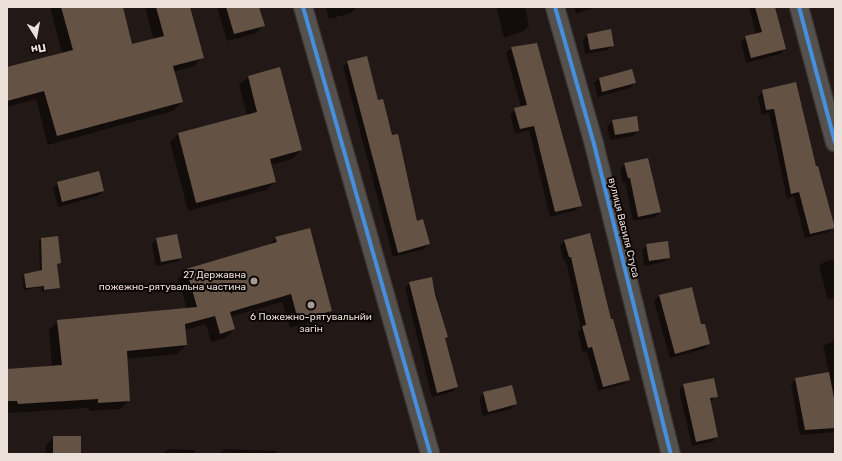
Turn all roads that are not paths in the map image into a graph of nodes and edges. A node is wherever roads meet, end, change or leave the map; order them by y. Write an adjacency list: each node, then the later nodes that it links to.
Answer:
1 (303, 7): 5 (street)
2 (555, 7): 6 (street, вулиця Василя Стуса)
3 (799, 7): 4 (street)
4 (835, 142)
5 (430, 454)
6 (671, 454)

